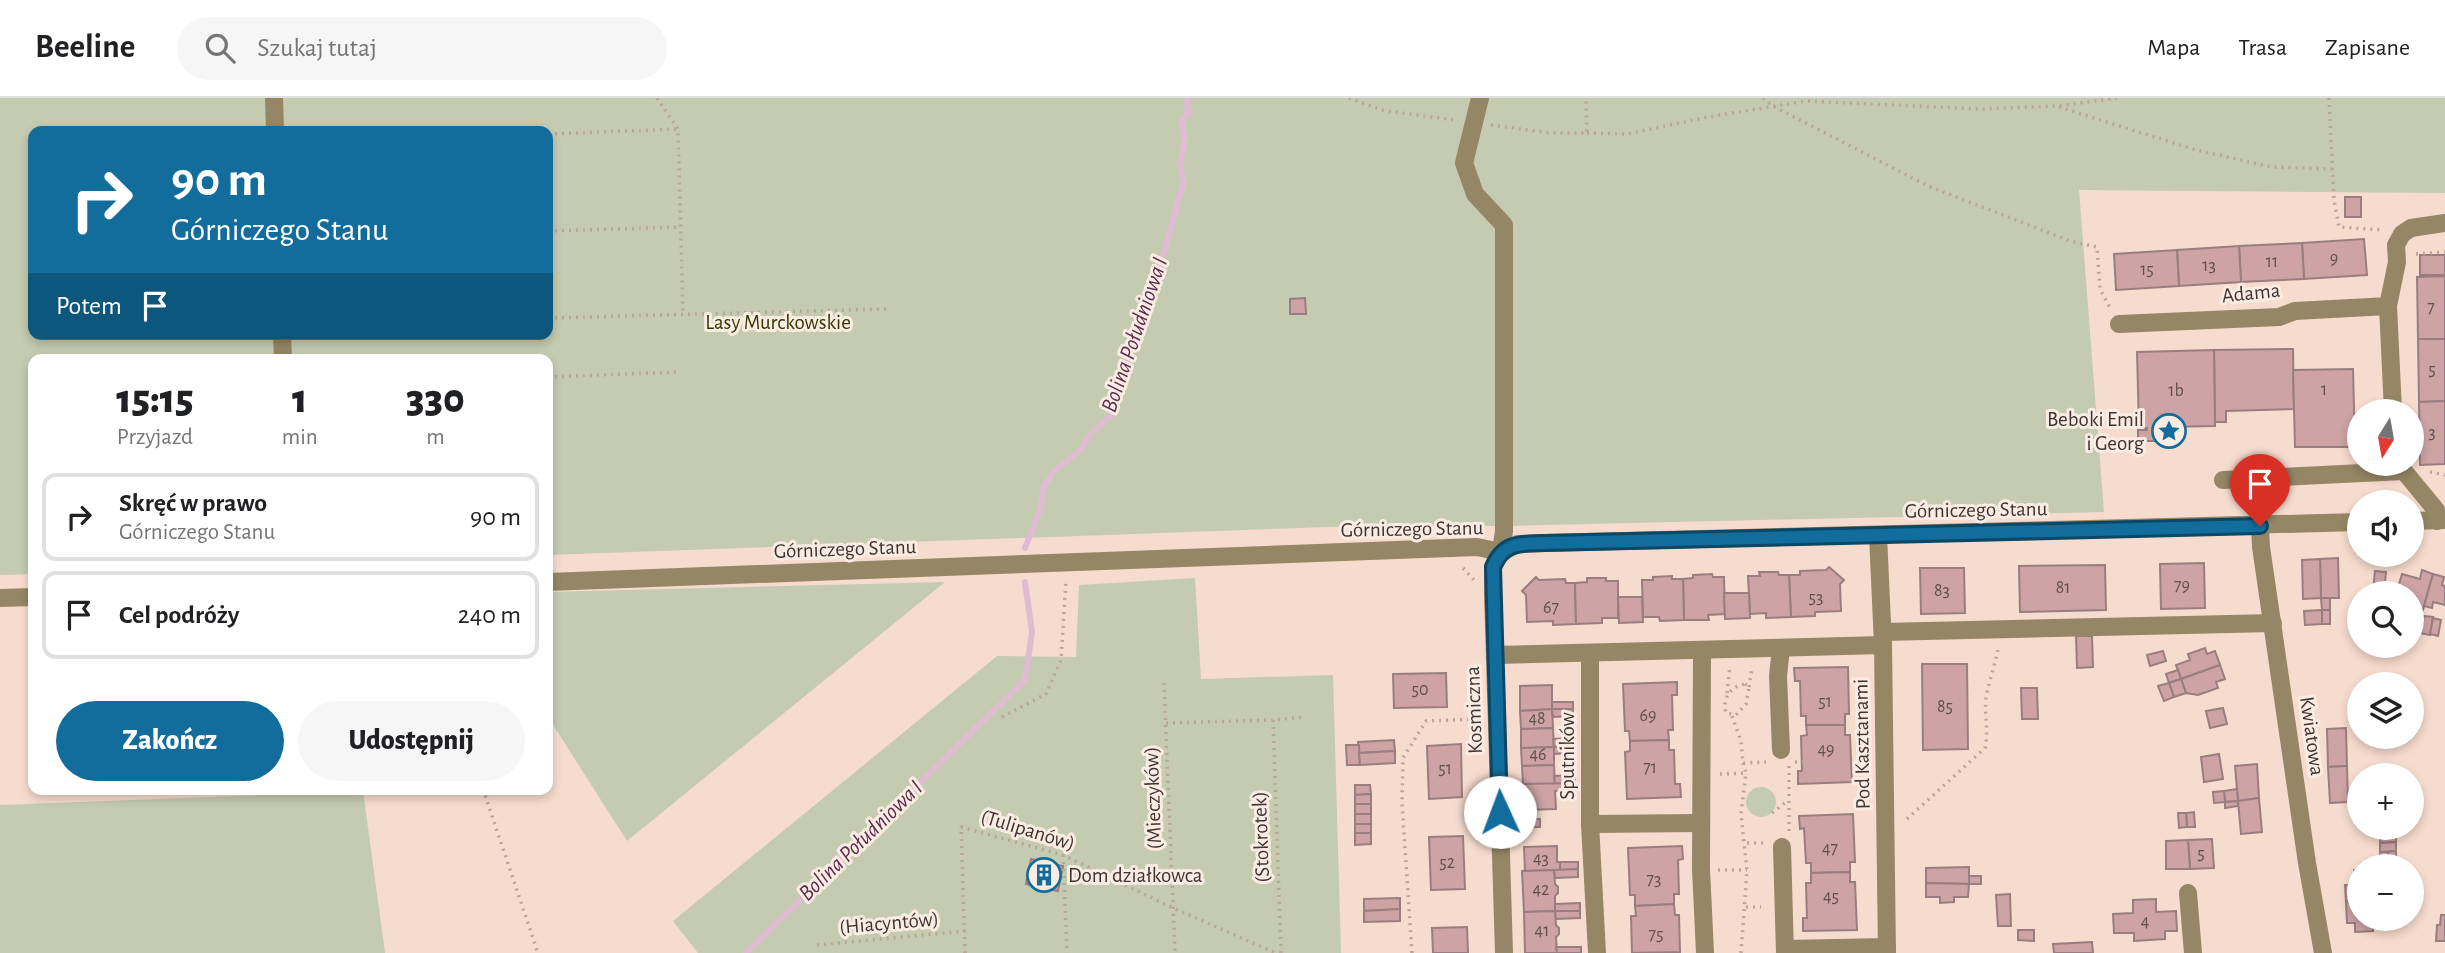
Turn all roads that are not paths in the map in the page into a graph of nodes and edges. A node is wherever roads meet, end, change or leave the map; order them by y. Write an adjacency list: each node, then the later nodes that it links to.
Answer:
1 (274, 98): 3 (street)
2 (1480, 98): 15 (street, Kosmiczna)
3 (275, 126)
4 (2445, 223): 5 (street)
5 (2388, 306): 6 (street, Adama); 7 (street)
6 (2119, 324)
7 (2392, 399)
8 (2347, 472): 10 (street)
9 (2407, 476): 11 (street)
10 (2223, 480)
11 (2441, 520)
12 (2347, 522): 13 (street, Górniczego Stanu)
13 (2260, 526): 14 (street, Górniczego Stanu); 19 (street, Kwiatowa)
14 (1878, 535): 15 (street, Górniczego Stanu); 20 (street, Pod Kasztanami)
15 (1501, 552): 16 (street, Górniczego Stanu); 24 (street, Kosmiczna)
16 (553, 582)
17 (28, 597): 18 (street)
18 (0, 598)
19 (2273, 623): 20 (street); 36 (street, Kwiatowa)
20 (1883, 639): 21 (street); 30 (street, Pod Kasztanami)
21 (1781, 648): 22 (street); 25 (street)
22 (1702, 650): 23 (street); 26 (street)
23 (1590, 653): 24 (street); 27 (street, Sputników)
24 (1495, 655): 32 (street, Kosmiczna)
25 (1782, 758)
26 (1700, 823): 27 (street); 34 (street)
27 (1590, 824): 33 (street, Sputników)
28 (1774, 845): 31 (street)
29 (2188, 893): 35 (street)
30 (1887, 950): 31 (street)
31 (1785, 951)
32 (1504, 953)
33 (1597, 953)
34 (1705, 953)
35 (2193, 953)
36 (2323, 953)

